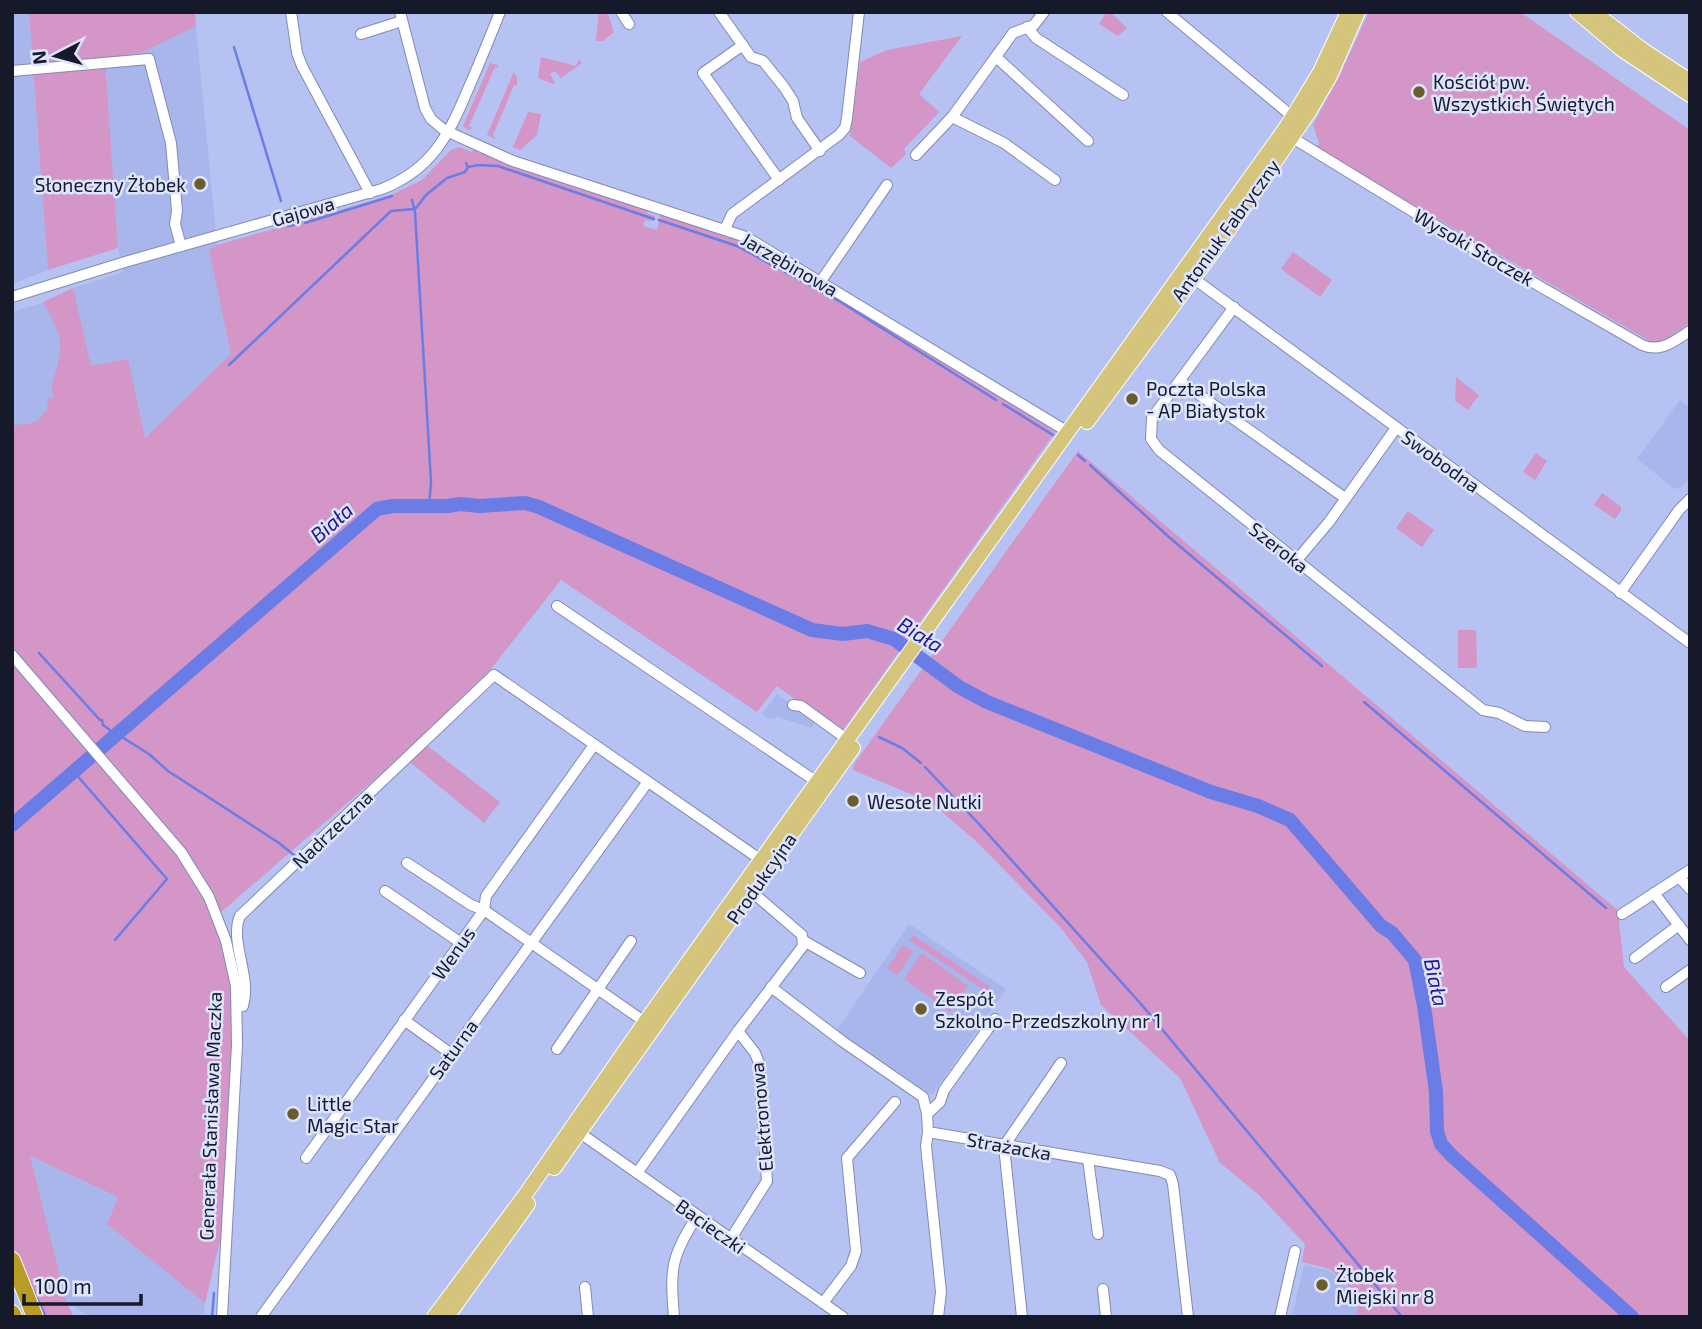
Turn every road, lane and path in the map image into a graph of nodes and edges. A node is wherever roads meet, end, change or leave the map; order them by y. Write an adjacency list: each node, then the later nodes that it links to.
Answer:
1 (291, 12): 32 (street)
2 (500, 12): 24 (street, Gajowa)
3 (621, 12): 13 (street)
4 (719, 12): 16 (street)
5 (859, 12): 27 (street)
6 (1044, 12): 14 (street)
7 (1167, 12): 23 (street)
8 (1348, 12): 23 (main road, Antoniuk Fabryczny)
9 (1358, 12): 25 (main road, Antoniuk Fabryczny)
10 (1577, 12): 21 (main road)
11 (1594, 12): 19 (main road)
12 (401, 17): 15 (street); 24 (street)
13 (629, 24)
14 (1027, 27): 17 (street); 20 (street)
15 (361, 34)
16 (743, 45): 27 (street); 29 (street)
17 (996, 57): 22 (street); 26 (street)
18 (12, 71): 34 (street)
19 (1690, 81)
20 (1123, 95)
21 (1690, 95)
22 (951, 117): 28 (street); 30 (street)
23 (1293, 117): 35 (main road, Antoniuk Fabryczny)
24 (449, 132): 32 (street, Gajowa); 33 (street, Jarzębinowa)
25 (1292, 137): 35 (main road, Antoniuk Fabryczny); 39 (street, Wysoki Stoczek)
26 (1088, 141)
27 (820, 151): 29 (street)
28 (916, 155)
29 (779, 180): 33 (street)
30 (1055, 180)
31 (887, 185): 36 (street)
32 (370, 192): 34 (street, Gajowa)
33 (725, 229): 36 (street, Jarzębinowa)
34 (181, 246): 37 (street, Gajowa)
35 (1188, 275): 38 (street, Swobodna); 42 (main road, Antoniuk Fabryczny)
36 (821, 281): 42 (street, Jarzębinowa)
37 (12, 297)
38 (1234, 307): 40 (street, Szeroka); 41 (street, Swobodna)
39 (1690, 331)
40 (1180, 381): 43 (street); 45 (street, Szeroka)
41 (1396, 428): 43 (street); 46 (street, Swobodna)
42 (1072, 435): 50 (main road, Produkcyjna)
43 (1345, 498): 45 (street)
44 (1690, 499): 46 (street)
45 (1296, 561): 52 (street, Szeroka)
46 (1620, 593): 48 (street, Swobodna)
47 (557, 606): 55 (street)
48 (1690, 643)
49 (12, 655): 79 (street, Generała Stanisława Maczka)
50 (910, 661): 53 (main road, Produkcyjna); 63 (main road, Produkcyjna)
51 (793, 705): 53 (street)
52 (1545, 727)
53 (848, 740): 55 (main road, Produkcyjna)
54 (594, 744): 56 (street); 65 (street, Wenus); 79 (street, Nadrzeczna)
55 (817, 782): 57 (main road, Produkcyjna)
56 (647, 783): 57 (street); 72 (street, Saturna)
57 (761, 860): 82 (main road, Produkcyjna)
58 (407, 863): 65 (street)
59 (1690, 870): 60 (street)
60 (1679, 877): 61 (street); 64 (street)
61 (1690, 889)
62 (385, 891): 71 (street)
63 (751, 891): 70 (street); 82 (main road, Produkcyjna)
64 (1654, 893): 66 (street); 67 (street)
65 (484, 910): 71 (street, Wenus); 72 (street)
66 (1622, 915)
67 (1679, 925): 68 (street); 73 (street)
68 (1690, 940)
69 (631, 941): 78 (street)
70 (804, 941): 75 (street); 76 (street)
71 (461, 943): 80 (street, Wenus)
72 (530, 943): 78 (street); 85 (street, Saturna)
73 (1635, 958)
74 (1690, 970): 77 (street)
75 (860, 973)
76 (771, 986): 83 (street); 88 (street)
77 (1666, 987)
78 (598, 991): 82 (street); 84 (street)
79 (237, 1007): 106 (street, Generała Stanisława Maczka)
80 (404, 1020): 85 (street); 92 (street, Wenus)
81 (995, 1020): 88 (street)
82 (650, 1025): 89 (main road, Produkcyjna)
83 (738, 1031): 94 (street); 97 (street, Elektronowa)
84 (557, 1049)
85 (450, 1053): 107 (street, Saturna)
86 (1061, 1063): 91 (street)
87 (895, 1101): 103 (street)
88 (927, 1114): 90 (street)
89 (575, 1130): 94 (street, Bacieczki); 108 (main road, Produkcyjna); 109 (main road, Produkcyjna)
90 (928, 1132): 91 (street, Strażacka); 113 (street)
91 (1004, 1146): 93 (street, Strażacka); 114 (street)
92 (306, 1158)
93 (1088, 1159): 96 (street); 116 (street, Strażacka)
94 (637, 1173): 95 (street, Bacieczki)
95 (697, 1216): 97 (street, Bacieczki); 111 (street)
96 (1098, 1234)
97 (730, 1240): 103 (street, Bacieczki)
98 (1295, 1251): 117 (street)
99 (12, 1260): 105 (highway)
100 (12, 1282): 104 (highway)
101 (585, 1287): 110 (street)
102 (1103, 1289): 115 (street)
103 (823, 1303): 112 (street, Bacieczki)
104 (26, 1317)
105 (36, 1317)
106 (222, 1317)
107 (261, 1317)
108 (434, 1317)
109 (447, 1317)
110 (589, 1317)
111 (674, 1317)
112 (843, 1317)
113 (938, 1317)
114 (1023, 1317)
115 (1106, 1317)
116 (1188, 1317)
117 (1280, 1317)

